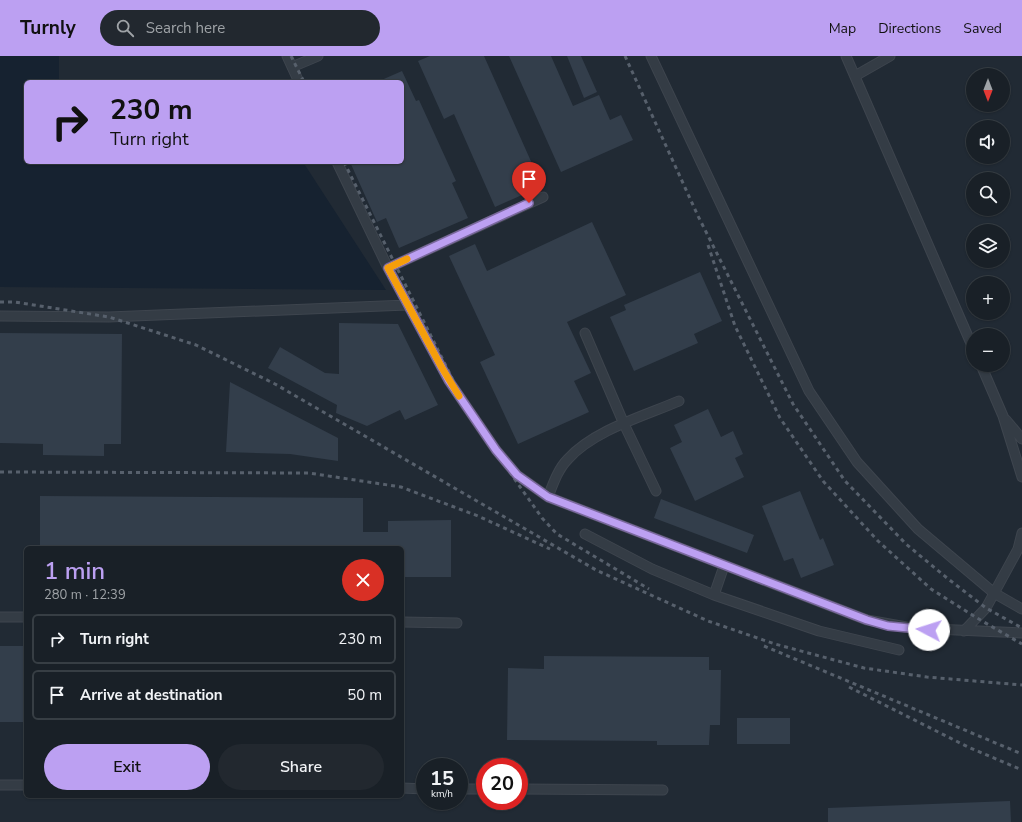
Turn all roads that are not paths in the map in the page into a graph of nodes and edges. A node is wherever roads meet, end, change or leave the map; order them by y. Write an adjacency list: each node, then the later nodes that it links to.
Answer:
1 (286, 56): 6 (lane)
2 (318, 56): 6 (lane)
3 (651, 56): 27 (lane)
4 (846, 56): 7 (lane)
5 (890, 56): 7 (lane)
6 (292, 67): 8 (lane)
7 (855, 76): 14 (lane)
8 (298, 80)
9 (338, 164): 11 (lane)
10 (543, 197): 11 (lane)
11 (388, 268): 12 (lane)
12 (407, 305): 13 (lane); 23 (lane)
13 (0, 316)
14 (966, 332)
15 (585, 333): 19 (lane)
16 (984, 372): 18 (lane)
17 (679, 401): 19 (lane)
18 (1003, 416): 20 (lane); 21 (lane)
19 (624, 424): 22 (lane); 23 (lane)
20 (1022, 439)
21 (1022, 477)
22 (656, 491)
23 (548, 497): 26 (lane)
24 (1022, 533): 27 (lane)
25 (585, 534): 28 (lane)
26 (724, 566): 28 (lane); 34 (lane)
27 (994, 593): 29 (lane); 34 (lane)
28 (714, 595): 36 (lane)
29 (1022, 610)
30 (0, 617): 31 (lane)
31 (24, 617)
32 (404, 622): 33 (lane)
33 (457, 623)
34 (964, 631): 35 (lane)
35 (1022, 633)
36 (899, 650)
37 (0, 785): 38 (lane)
38 (24, 785)
39 (404, 788): 40 (lane)
40 (416, 788)
41 (528, 789): 42 (lane)
42 (663, 790)

